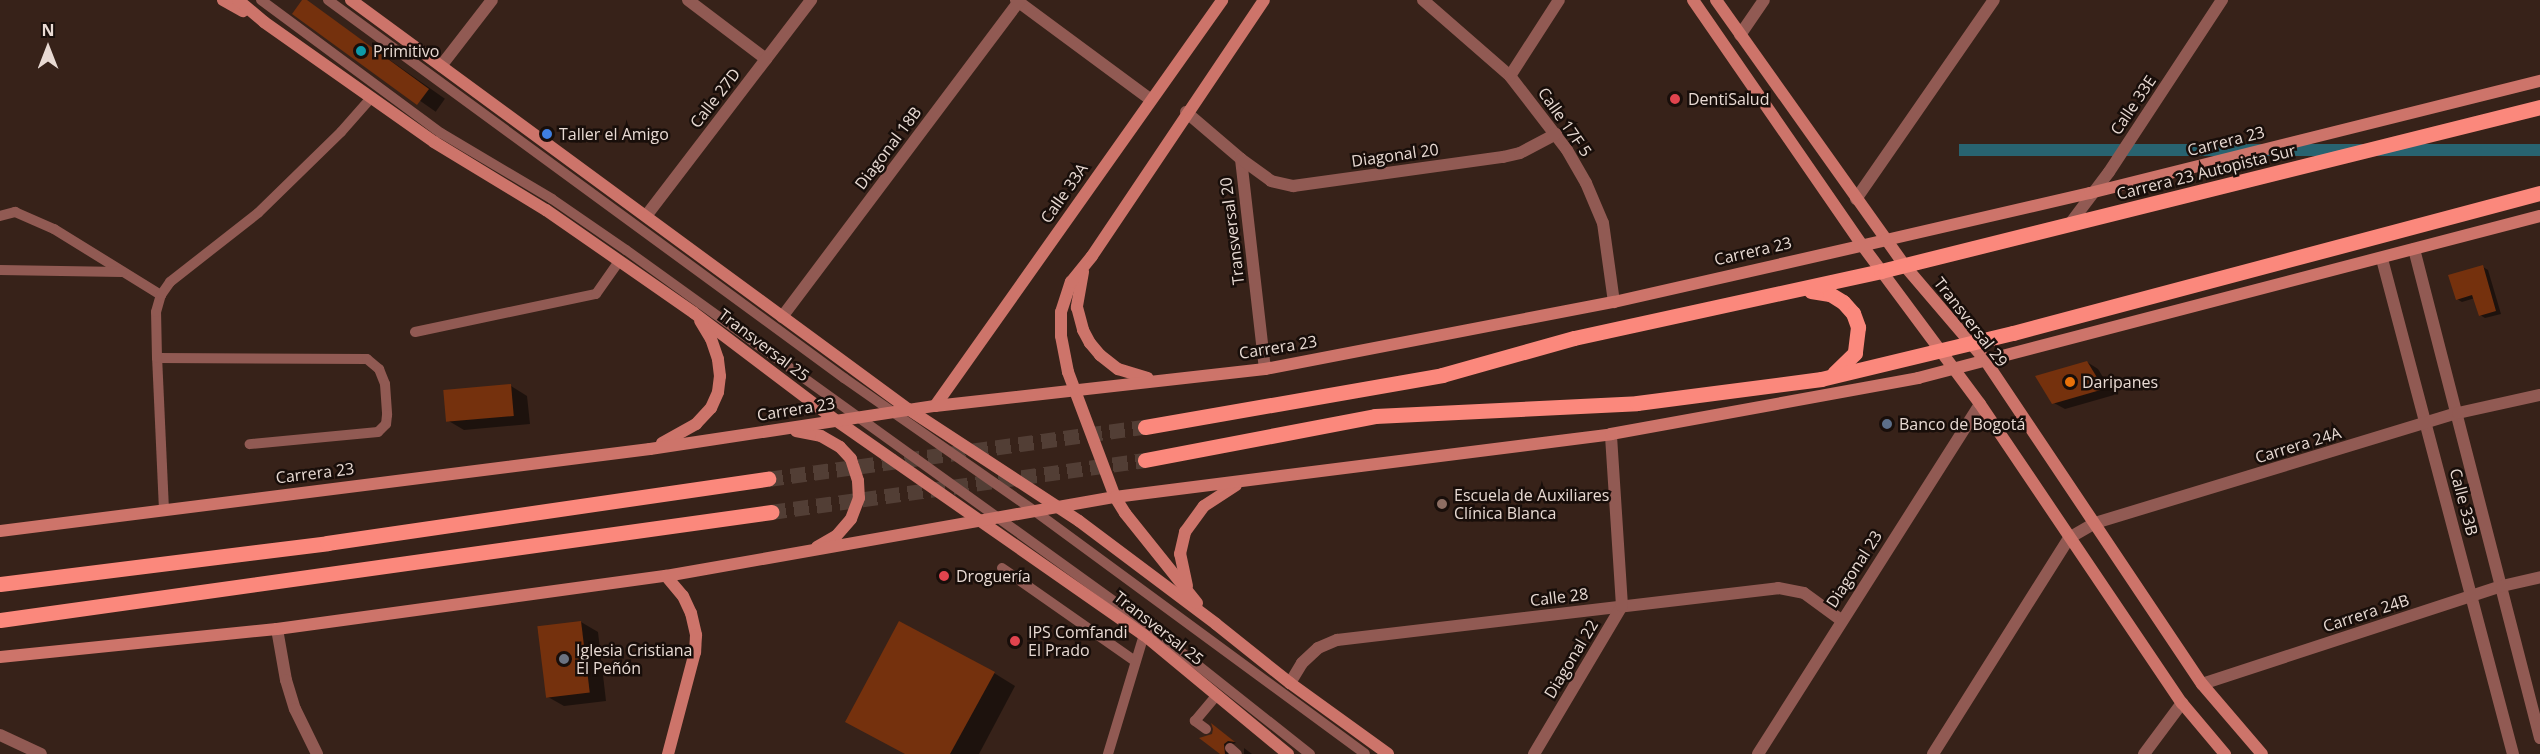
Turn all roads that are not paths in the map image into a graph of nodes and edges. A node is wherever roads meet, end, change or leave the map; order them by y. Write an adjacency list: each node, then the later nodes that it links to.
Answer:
1 (223, 0): 19 (street)
2 (238, 0): 19 (street, Transversal 25)
3 (261, 0): 69 (lane)
4 (328, 0): 67 (lane)
5 (351, 0): 22 (street, Transversal 25)
6 (492, 0): 22 (street)
7 (688, 0): 21 (street)
8 (811, 0): 21 (street, Calle 27D)
9 (1222, 0): 26 (street, Calle 33A)
10 (1264, 0): 28 (street)
11 (1423, 0): 23 (street, Calle 17F 5)
12 (1559, 0): 23 (street)
13 (1694, 0): 39 (street)
14 (1716, 0): 20 (street, Transversal 29)
15 (1764, 0): 20 (street)
16 (1994, 0): 33 (street)
17 (2222, 0): 31 (street, Calle 33E)
18 (1018, 1): 26 (street); 52 (street, Diagonal 18B)
19 (264, 22): 25 (street, Transversal 25)
20 (1740, 35): 33 (street, Transversal 29)
21 (766, 60): 35 (street, Calle 27D)
22 (441, 66): 35 (street, Transversal 25)
23 (1510, 76): 29 (street, Calle 17F 5)
24 (2540, 81): 31 (street, Carrera 23)
25 (371, 98): 43 (street, Transversal 25); 49 (lane)
26 (1151, 100): 65 (street, Calle 33A)
27 (2540, 107): 37 (main road, Carrera 23 Autopista Sur)
28 (1186, 112): 30 (street, Transversal 20); 41 (street)
29 (1556, 134): 30 (street, Diagonal 20); 50 (street, Calle 17F 5)
30 (1241, 159): 58 (street, Transversal 20)
31 (2090, 193): 37 (street, Calle 33E); 38 (street, Carrera 23)
32 (2540, 193): 54 (main road)
33 (1857, 199): 38 (street, Transversal 29)
34 (0, 216): 47 (lane)
35 (646, 216): 52 (street, Transversal 25)
36 (2540, 216): 40 (street)
37 (2069, 225): 44 (main road, Carrera 23 Autopista Sur)
38 (1886, 240): 39 (street, Carrera 23); 44 (street, Transversal 29)
39 (1862, 245): 46 (street); 50 (street, Carrera 23)
40 (2414, 249): 42 (street); 68 (street, Calle 33B)
41 (1092, 256): 60 (street); 62 (street)
42 (2382, 259): 57 (street); 71 (street, Calle 33B)
43 (618, 262): 51 (street, Transversal 25); 53 (lane)
44 (1904, 265): 46 (main road, Carrera 23 Autopista Sur); 54 (street, Transversal 29)
45 (0, 270): 47 (lane)
46 (1881, 271): 48 (main road); 55 (street)
47 (122, 272): 49 (lane)
48 (1802, 290): 61 (main road); 72 (main road)
49 (161, 295): 56 (lane)
50 (1614, 302): 58 (street, Carrera 23)
51 (694, 313): 70 (street, Transversal 25); 76 (street)
52 (782, 317): 66 (street, Transversal 25)
53 (415, 332)
54 (1969, 342): 55 (main road); 57 (street, Transversal 29)
55 (1939, 349): 59 (street); 61 (main road)
56 (157, 358): 75 (lane); 82 (lane)
57 (1985, 360): 59 (street); 87 (street, Transversal 29)
58 (1265, 369): 60 (street, Carrera 23)
59 (1954, 370): 64 (street); 74 (street)
60 (1185, 378): 62 (street, Carrera 23)
61 (1821, 379): 77 (main road)
62 (1074, 390): 65 (street, Carrera 23); 80 (street, Transversal 25)
63 (2540, 394): 68 (street, Carrera 24A)
64 (1980, 404): 89 (street); 100 (street, Diagonal 23)
65 (934, 406): 66 (street, Carrera 23)
66 (908, 410): 67 (street, Carrera 23); 81 (street, Transversal 25)
67 (891, 411): 69 (street, Carrera 23); 84 (lane)
68 (2458, 413): 71 (street, Carrera 24A); 95 (street, Calle 33B)
69 (857, 417): 70 (street, Carrera 23); 85 (lane)
70 (837, 420): 73 (street, Carrera 23); 86 (street, Transversal 25)
71 (2426, 424): 87 (street, Carrera 24A); 97 (street, Calle 33B)
72 (1145, 427)
73 (768, 432): 76 (street, Carrera 23); 90 (street)
74 (1611, 434): 79 (street); 98 (street)
75 (250, 444)
76 (650, 448): 82 (street, Carrera 23)
77 (1145, 460)
78 (768, 479): 94 (main road)
79 (1252, 480): 80 (street); 96 (street)
80 (1115, 497): 81 (street); 96 (street, Transversal 25)
81 (1060, 507): 84 (street); 101 (street, Transversal 25)
82 (164, 510): 88 (street, Carrera 23)
83 (771, 512): 99 (main road)
84 (1036, 512): 85 (street); 119 (lane)
85 (999, 518): 86 (street); 118 (lane)
86 (983, 521): 90 (street); 103 (street, Transversal 25)
87 (2095, 523): 89 (street, Carrera 24A); 107 (street, Transversal 29)
88 (0, 532)
89 (2069, 538): 109 (street); 123 (street)
90 (790, 555): 92 (street)
91 (1002, 568): 105 (lane)
92 (666, 576): 102 (street); 115 (street)
93 (2540, 577): 95 (street, Carrera 24B)
94 (0, 584)
95 (2502, 586): 97 (street, Carrera 24B); 112 (street, Calle 33B)
96 (1191, 596): 101 (street, Transversal 25)
97 (2471, 597): 107 (street, Carrera 24B); 127 (street, Calle 33B)
98 (1622, 606): 100 (street, Calle 28); 106 (street, Calle 28); 121 (street, Diagonal 22)
99 (0, 620)
100 (1841, 620): 122 (street, Diagonal 23)
101 (1216, 624): 106 (street, Transversal 25)
102 (277, 629): 104 (street); 114 (street)
103 (1144, 635): 105 (lane); 108 (street, Transversal 25)
104 (0, 657)
105 (1135, 661): 116 (lane)
106 (1290, 683): 120 (street, Transversal 25)
107 (2202, 684): 126 (street, Transversal 29)
108 (1217, 695): 110 (lane); 117 (street, Transversal 25)
109 (2182, 703): 124 (street); 125 (street)
110 (1206, 729)
111 (0, 735): 113 (street)
112 (2540, 738)
113 (41, 754)
114 (317, 754)
115 (668, 754)
116 (1108, 754)
117 (1288, 754)
118 (1310, 754)
119 (1365, 754)
120 (1388, 754)
121 (1534, 754)
122 (1758, 754)
123 (1933, 754)
124 (2144, 754)
125 (2225, 754)
126 (2262, 754)
127 (2513, 754)

